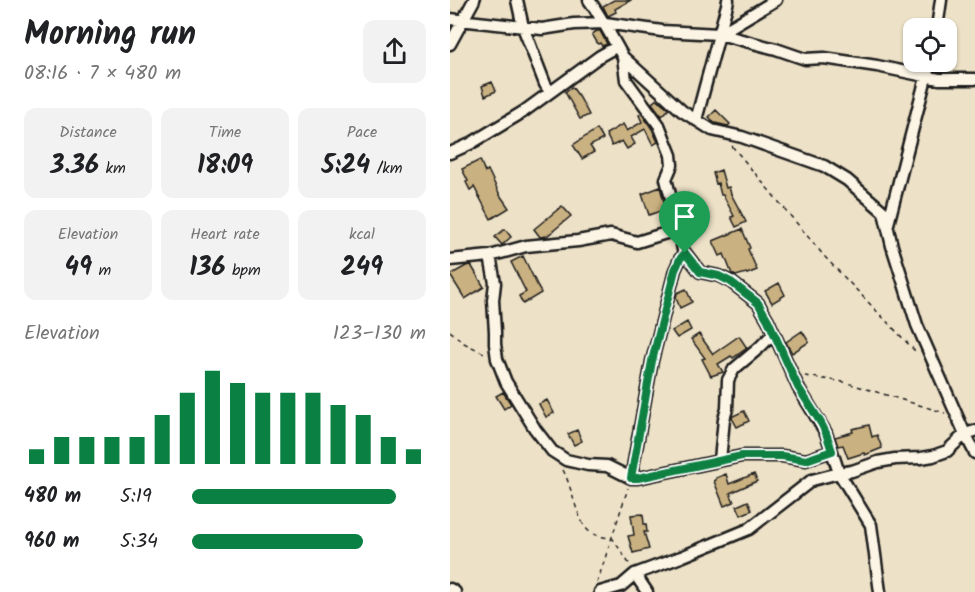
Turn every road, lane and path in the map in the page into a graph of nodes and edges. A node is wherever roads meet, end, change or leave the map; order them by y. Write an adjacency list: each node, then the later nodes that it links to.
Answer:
1 (474, 0): 7 (street)
2 (517, 0): 11 (street)
3 (589, 0): 10 (street)
4 (728, 0): 12 (street)
5 (776, 0): 12 (street)
6 (942, 0): 8 (street)
7 (466, 10): 9 (street); 11 (street); 13 (street)
8 (939, 18)
9 (450, 19)
10 (605, 23): 11 (street); 12 (street); 14 (street)
11 (523, 27): 19 (street)
12 (719, 34): 17 (street); 20 (street)
13 (450, 44)
14 (616, 47): 15 (street); 19 (street)
15 (623, 57): 20 (street); 24 (street)
16 (928, 72): 17 (street)
17 (927, 77): 18 (street); 23 (street)
18 (975, 79)
19 (550, 92): 22 (street)
20 (696, 120): 21 (street)
21 (720, 132): 23 (street); 31 (path)
22 (450, 153)
23 (887, 227): 33 (street)
24 (680, 229): 25 (street); 26 (street)
25 (685, 253): 29 (street); 40 (street)
26 (490, 256): 27 (street); 30 (street)
27 (450, 260)
28 (450, 331): 30 (path)
29 (774, 333): 32 (street); 37 (street)
30 (497, 359): 40 (street)
31 (923, 359)
32 (792, 374): 33 (path); 35 (street)
33 (958, 417): 34 (street)
34 (970, 433): 36 (street); 39 (street)
35 (832, 451): 37 (street); 39 (street)
36 (975, 453)
37 (720, 460): 40 (street)
38 (563, 469): 41 (path)
39 (839, 473): 42 (street); 47 (street)
40 (631, 478): 41 (path)
41 (611, 538): 42 (path); 43 (path)
42 (635, 574): 43 (street); 46 (street)
43 (599, 587)
44 (450, 589): 45 (street)
45 (455, 592)
46 (647, 592)
47 (880, 592)

